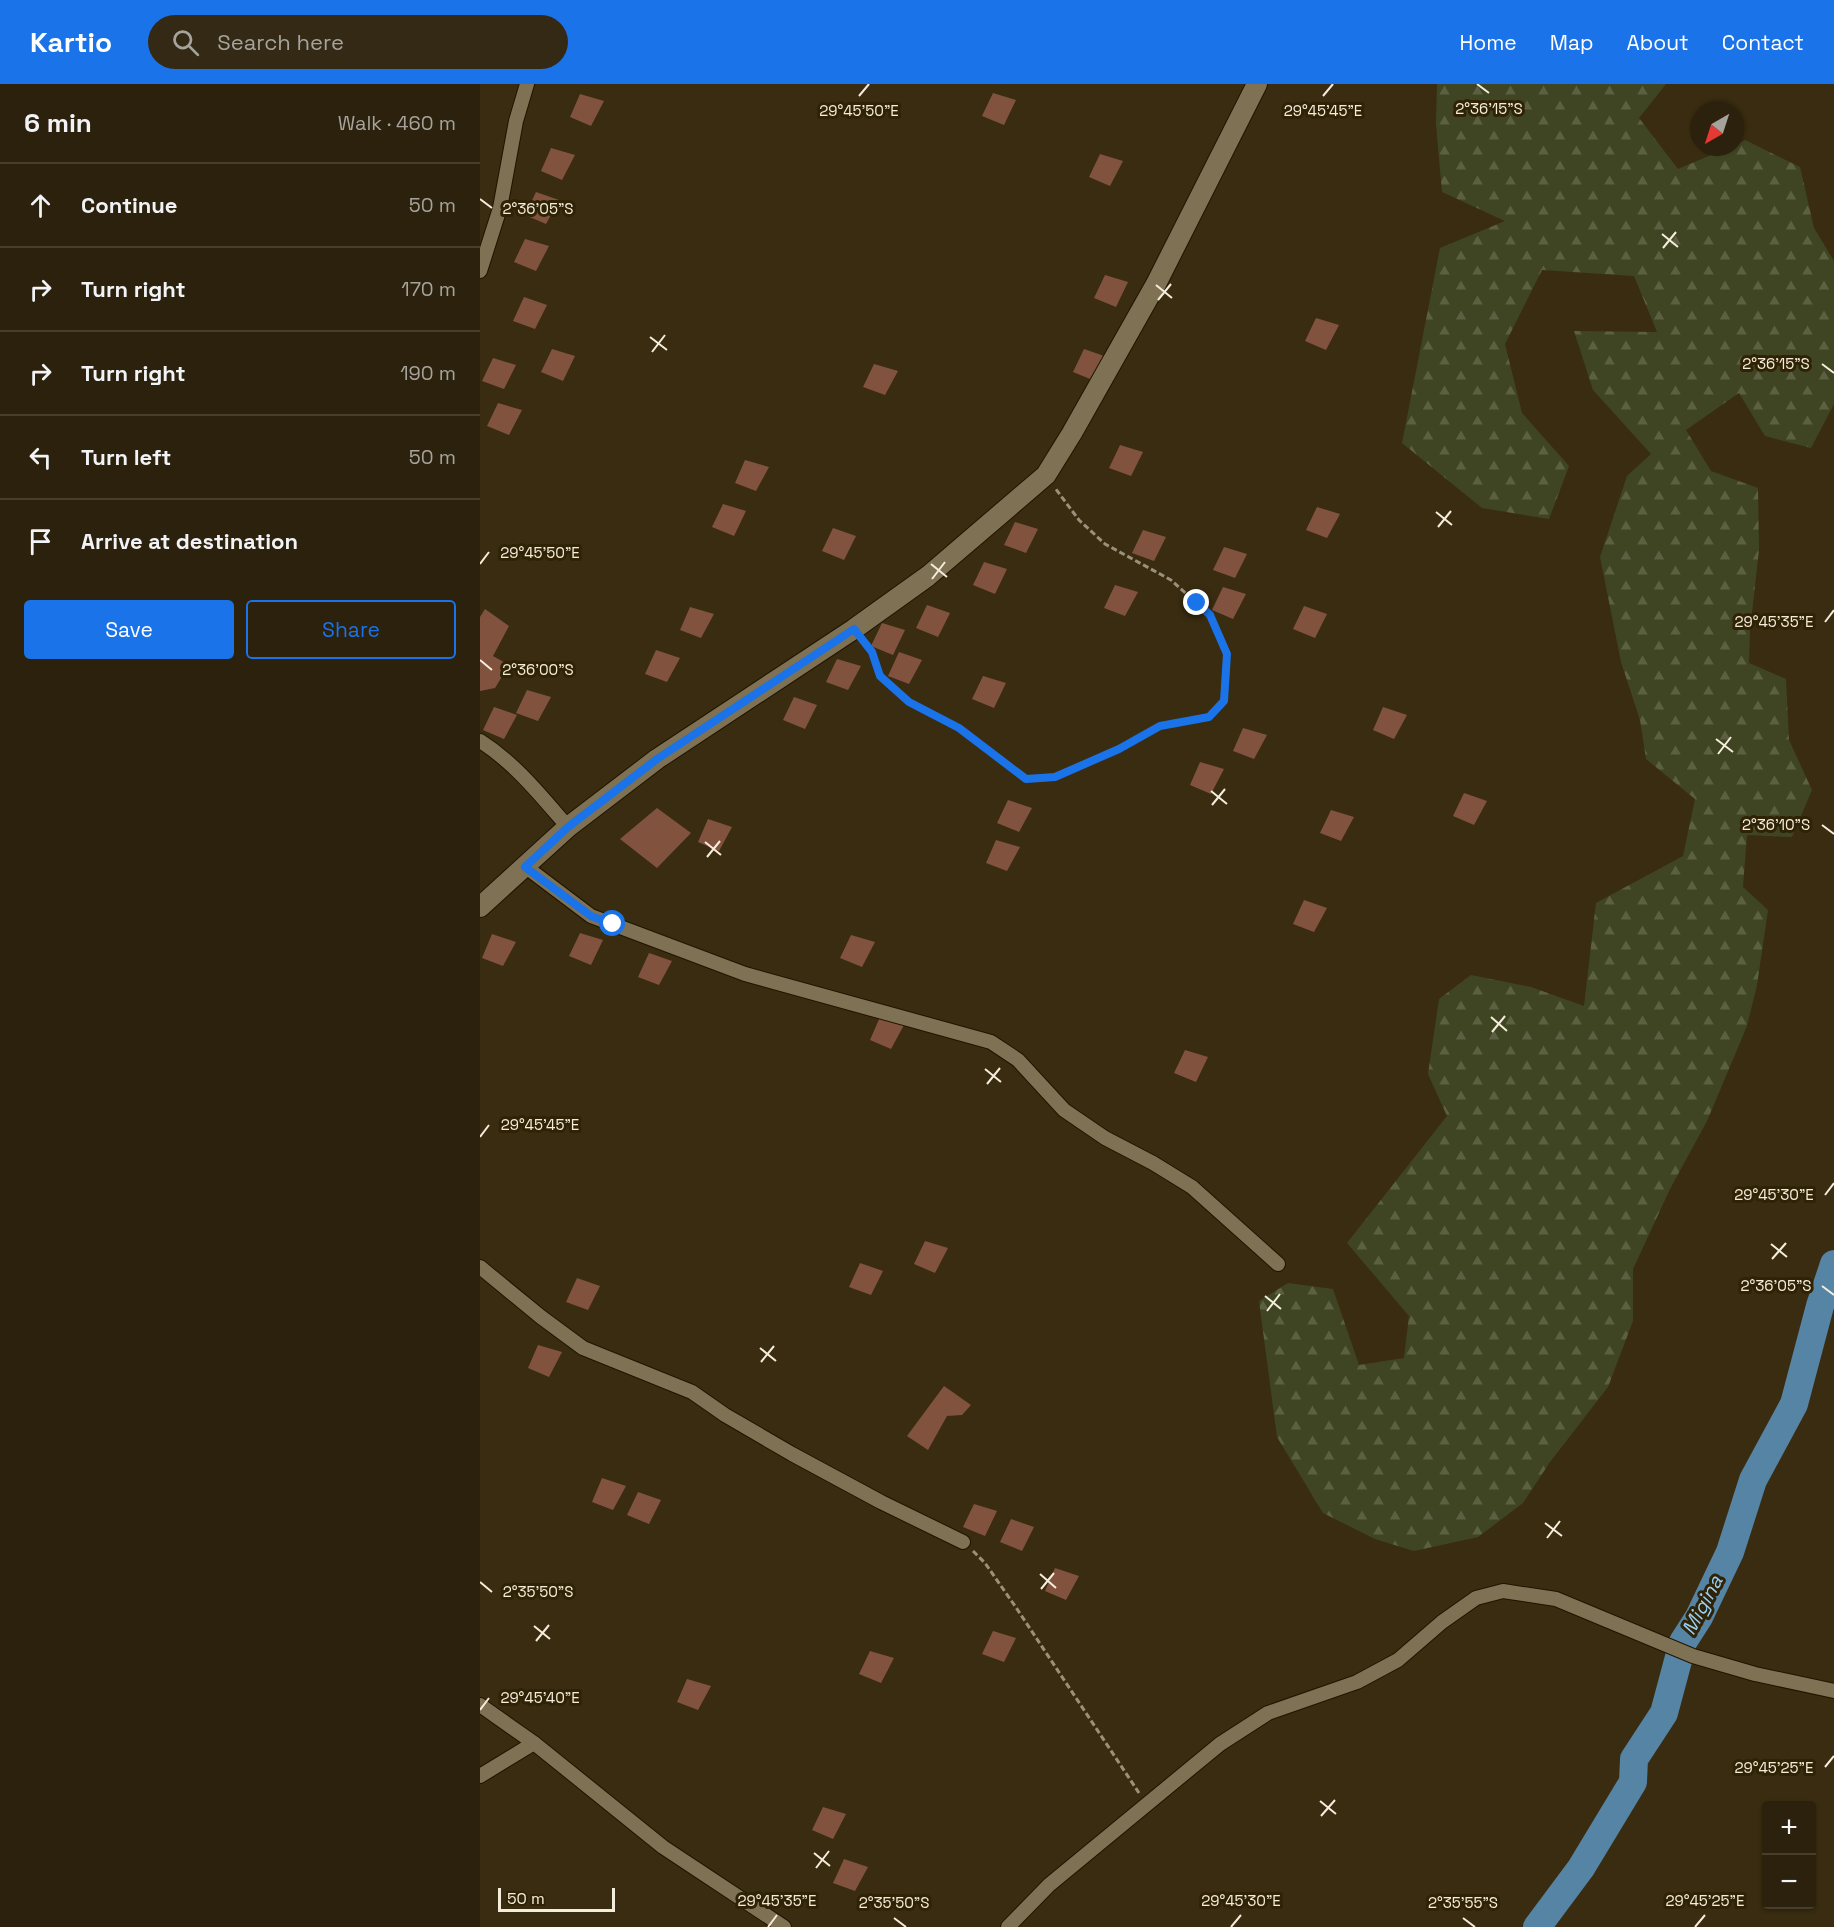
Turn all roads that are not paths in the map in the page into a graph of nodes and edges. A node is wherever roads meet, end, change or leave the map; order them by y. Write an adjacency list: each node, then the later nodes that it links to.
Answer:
1 (527, 84): 3 (street)
2 (1257, 84): 5 (main road)
3 (480, 272)
4 (480, 741): 5 (street)
5 (568, 827): 6 (main road)
6 (525, 867): 7 (main road); 8 (street)
7 (480, 907)
8 (1278, 1263)
9 (480, 1267): 10 (street)
10 (963, 1542)
11 (1834, 1691): 16 (street)
12 (480, 1705): 13 (street)
13 (534, 1743): 14 (street); 15 (street)
14 (480, 1776)
15 (784, 1927)
16 (1008, 1927)

